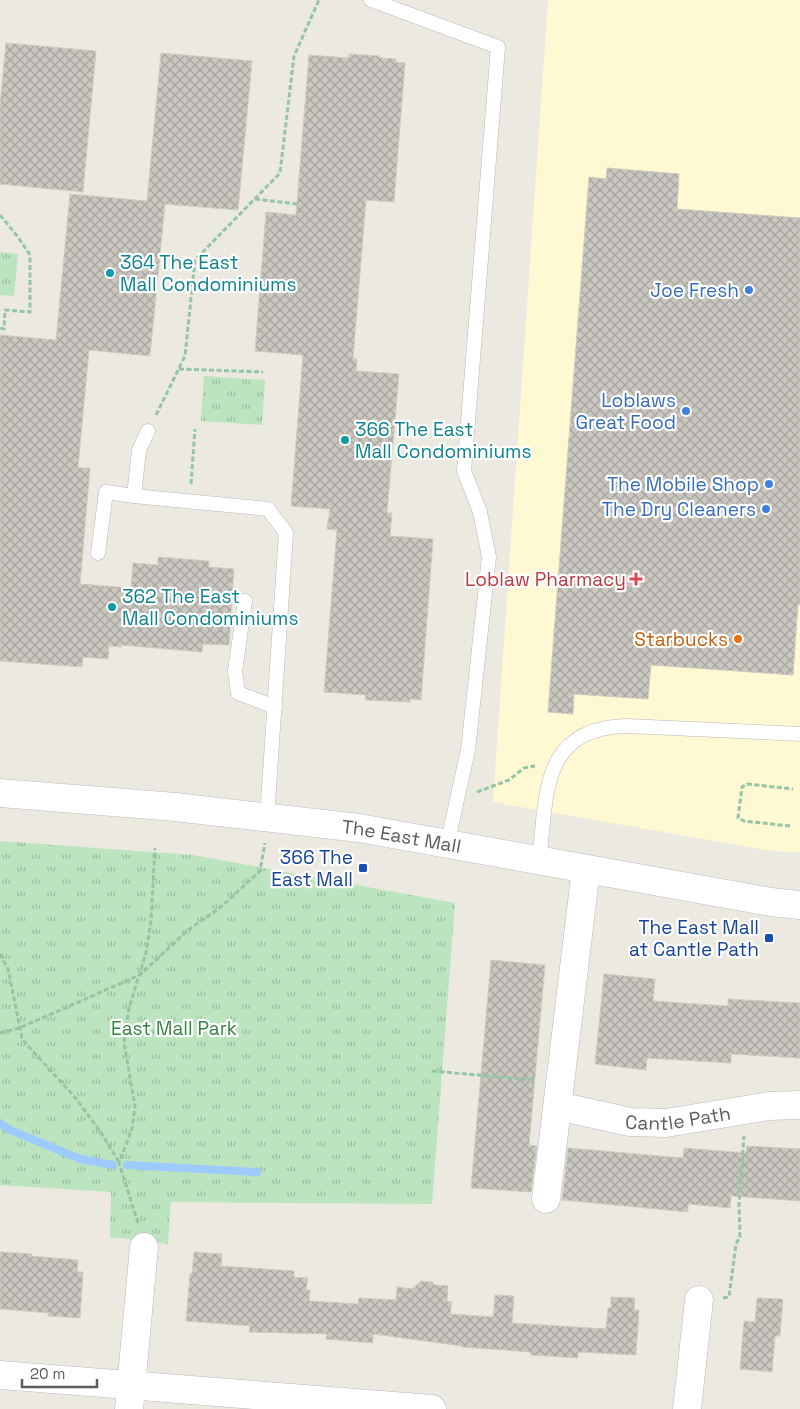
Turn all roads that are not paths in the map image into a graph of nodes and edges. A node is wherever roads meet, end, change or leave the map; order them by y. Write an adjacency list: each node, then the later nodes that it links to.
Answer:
1 (372, 0): 10 (lane)
2 (148, 432): 3 (lane)
3 (134, 496): 4 (lane); 6 (lane)
4 (98, 553)
5 (245, 601): 6 (lane)
6 (274, 707): 9 (lane)
7 (800, 734): 11 (lane)
8 (0, 793): 9 (street, The East Mall)
9 (268, 818): 10 (street, The East Mall)
10 (447, 845): 11 (street, The East Mall)
11 (539, 862): 12 (street, The East Mall)
12 (586, 870): 13 (street, The East Mall); 14 (street)
13 (800, 905)
14 (560, 1094): 15 (street, Cantle Path); 16 (street)
15 (800, 1104)
16 (546, 1199)
17 (144, 1247): 20 (street)
18 (699, 1300): 22 (street)
19 (0, 1375): 20 (street)
20 (130, 1397): 21 (street)
21 (432, 1409)
22 (687, 1409)

